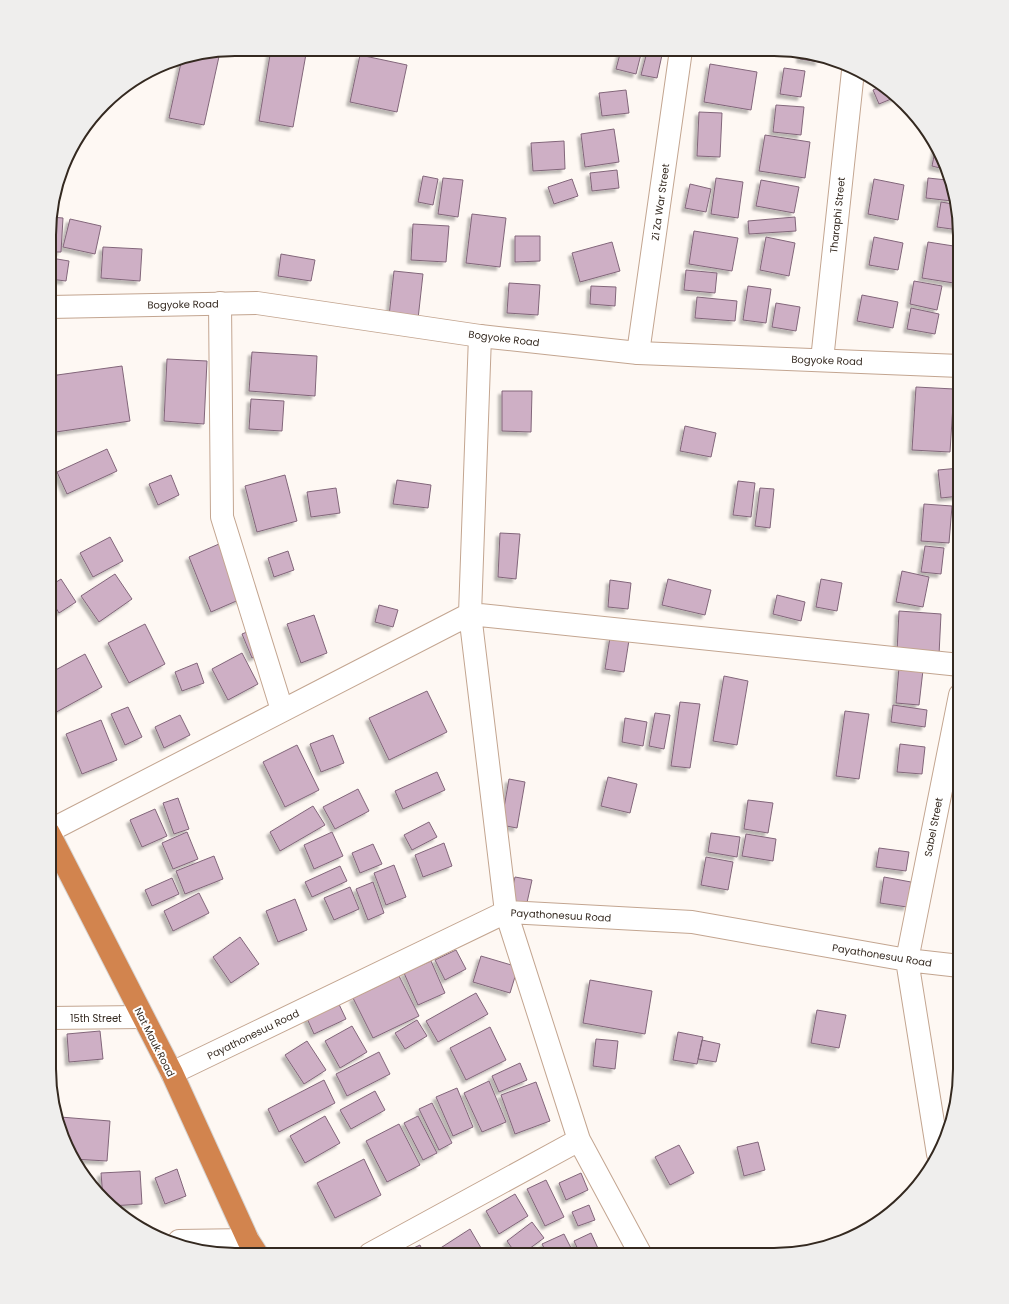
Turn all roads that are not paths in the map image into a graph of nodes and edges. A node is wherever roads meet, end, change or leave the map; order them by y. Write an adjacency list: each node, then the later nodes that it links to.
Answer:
1 (681, 56): 6 (street, Zi Za War Street)
2 (853, 75): 7 (street, Tharaphi Street)
3 (220, 304): 4 (street, Bogyoke Road); 5 (street, Bogyoke Road); 11 (street)
4 (56, 306)
5 (480, 336): 6 (street, Bogyoke Road); 9 (street)
6 (638, 354): 7 (street, Bogyoke Road)
7 (822, 360): 8 (street, Bogyoke Road)
8 (953, 366)
9 (470, 614): 10 (street); 11 (street); 15 (street)
10 (953, 664)
11 (282, 710): 13 (street)
12 (953, 730): 16 (street, Sabel Street)
13 (56, 829)
14 (56, 844): 18 (highway, Nat Mauk Road)
15 (506, 912): 16 (street, Payathonesuu Road); 20 (street, Payathonesuu Road); 21 (street)
16 (907, 960): 17 (street, Payathonesuu Road); 22 (street)
17 (953, 965)
18 (142, 1017): 19 (street, 15th Street); 20 (highway, Nat Mauk Road)
19 (56, 1018)
20 (172, 1073): 24 (highway, Nat Mauk Road)
21 (579, 1140): 25 (street); 26 (street)
22 (936, 1143)
23 (188, 1242): 24 (street)
24 (252, 1247)
25 (381, 1248)
26 (637, 1248)

